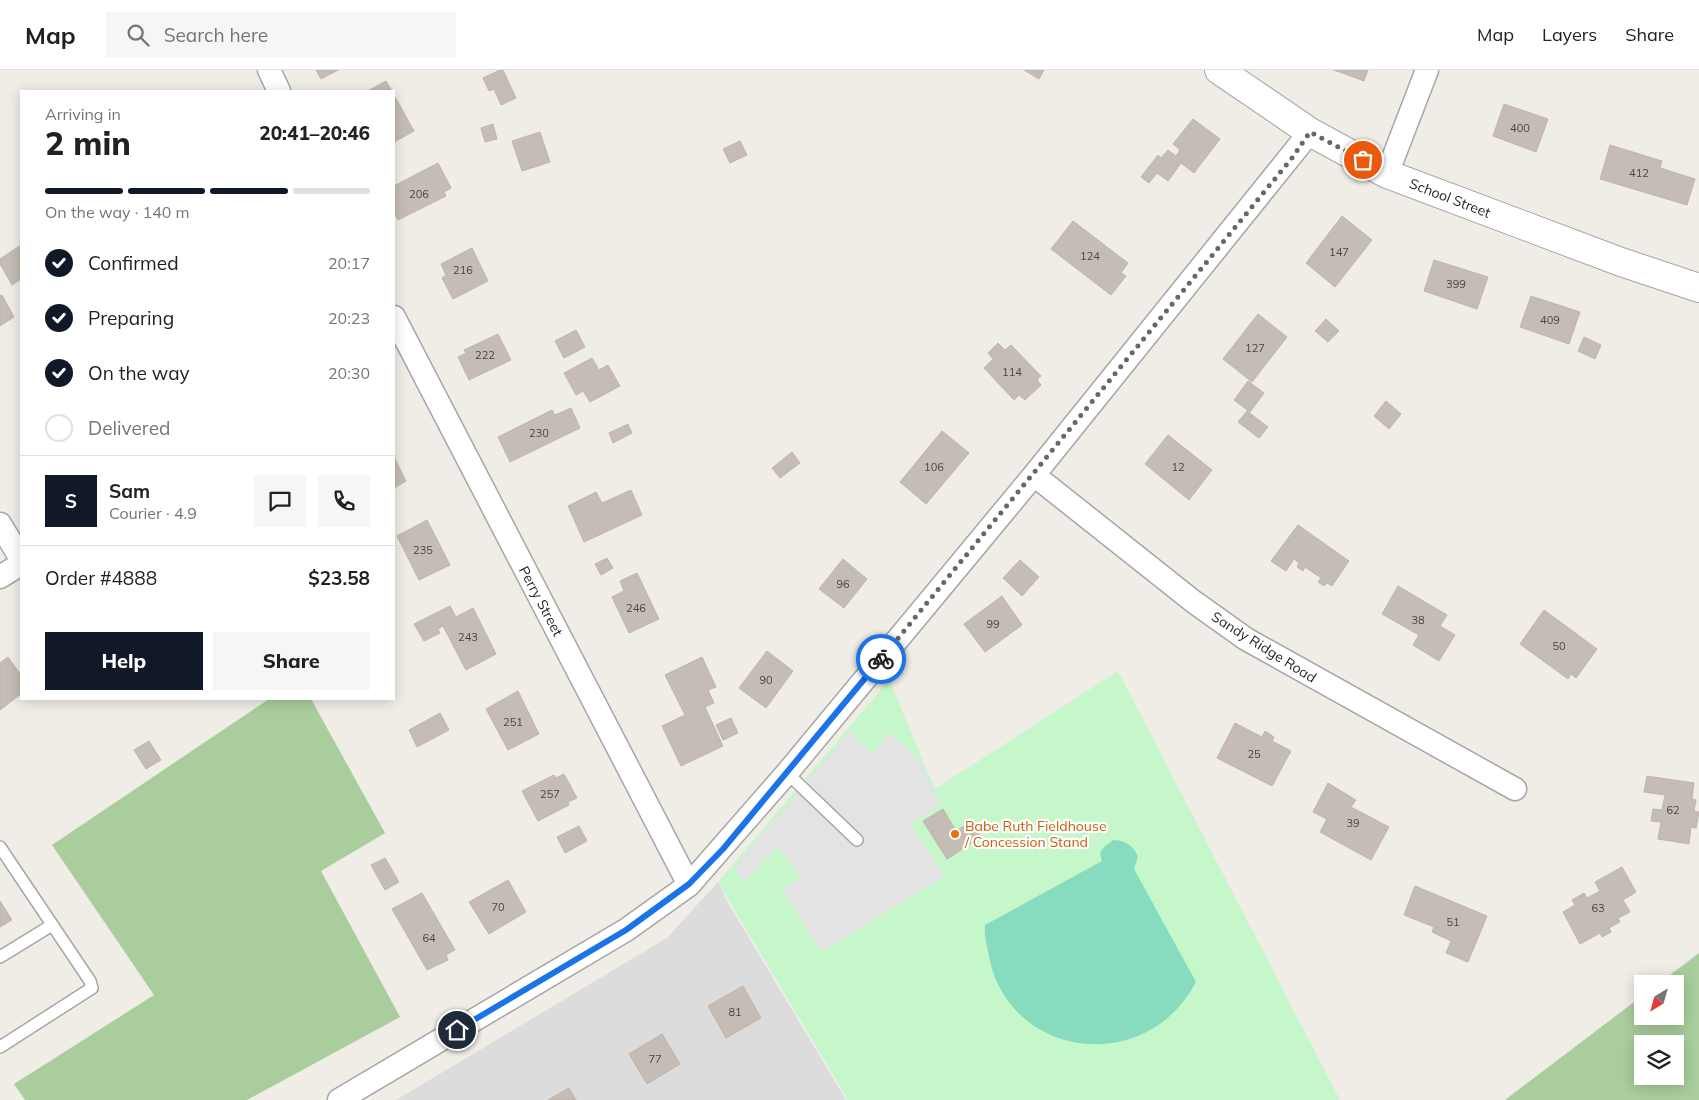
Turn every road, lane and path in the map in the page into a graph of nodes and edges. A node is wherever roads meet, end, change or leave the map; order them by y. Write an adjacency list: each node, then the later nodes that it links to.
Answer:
1 (269, 70): 4 (street)
2 (1219, 70): 5 (street, School Street)
3 (1427, 70): 6 (street)
4 (279, 90)
5 (1310, 132): 6 (street, School Street); 9 (street)
6 (1387, 174): 7 (street, School Street)
7 (1699, 288)
8 (396, 329): 18 (street, Perry Street)
9 (1034, 475): 14 (street); 15 (street, Sandy Ridge Road)
10 (0, 524): 11 (street)
11 (20, 557)
12 (20, 565): 13 (street)
13 (0, 577)
14 (787, 773): 16 (lane); 18 (street)
15 (1515, 789)
16 (857, 840)
17 (0, 847): 19 (lane)
18 (689, 884): 22 (street)
19 (52, 925): 20 (lane); 21 (lane)
20 (0, 957)
21 (0, 1047)
22 (339, 1100)

